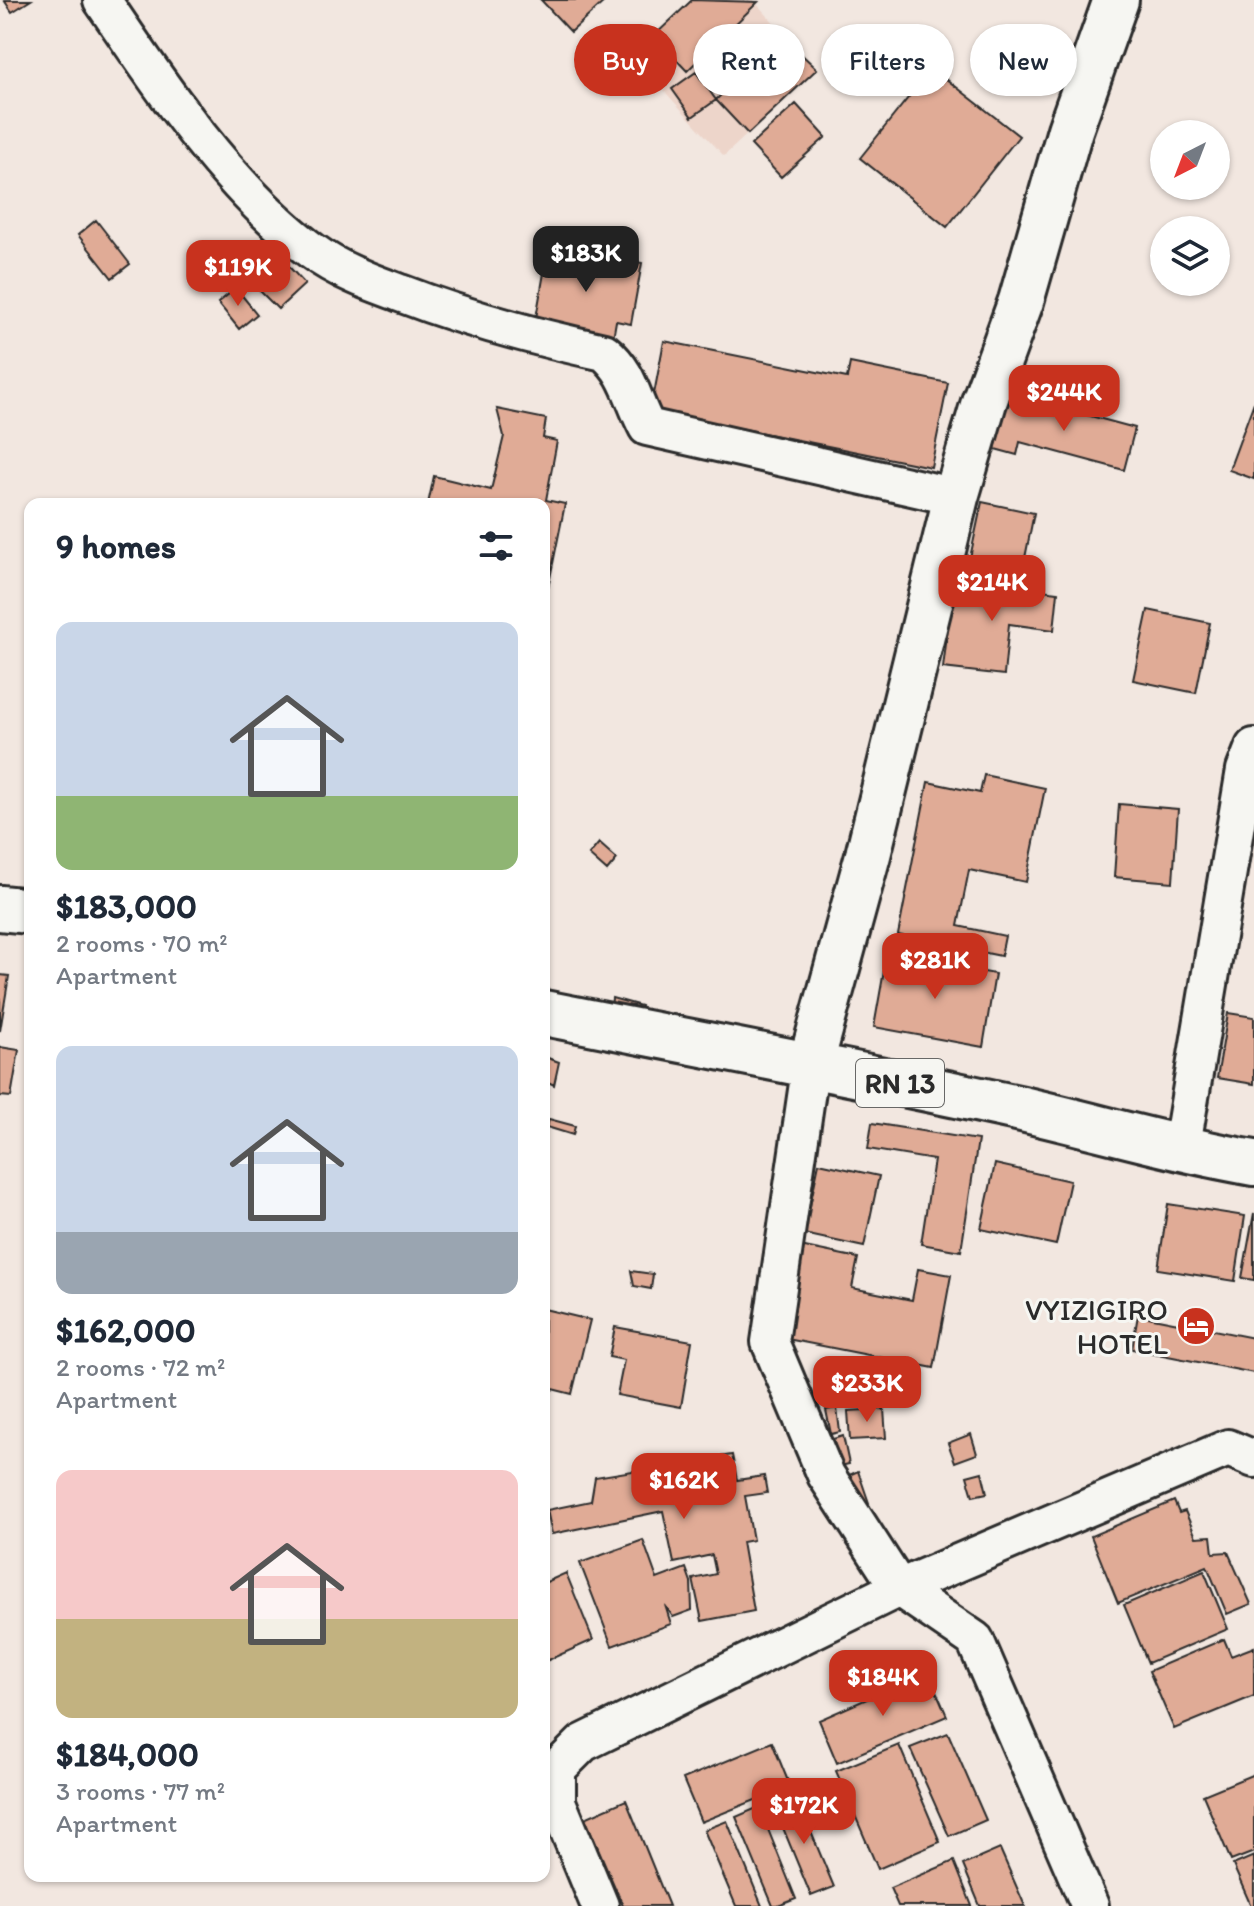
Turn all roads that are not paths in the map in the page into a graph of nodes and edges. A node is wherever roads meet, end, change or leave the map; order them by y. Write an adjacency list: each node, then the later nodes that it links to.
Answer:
1 (102, 0): 3 (street)
2 (1116, 0): 3 (main road)
3 (956, 497): 8 (main road)
4 (1254, 747): 9 (street)
5 (0, 908): 6 (main road)
6 (24, 910)
7 (550, 1014): 8 (main road, RN 13)
8 (811, 1063): 9 (main road, RN 13); 12 (street)
9 (1181, 1151): 10 (main road, RN 13)
10 (1254, 1163)
11 (1254, 1459): 12 (street)
12 (899, 1588): 13 (street); 14 (street)
13 (600, 1906)
14 (1090, 1906)

